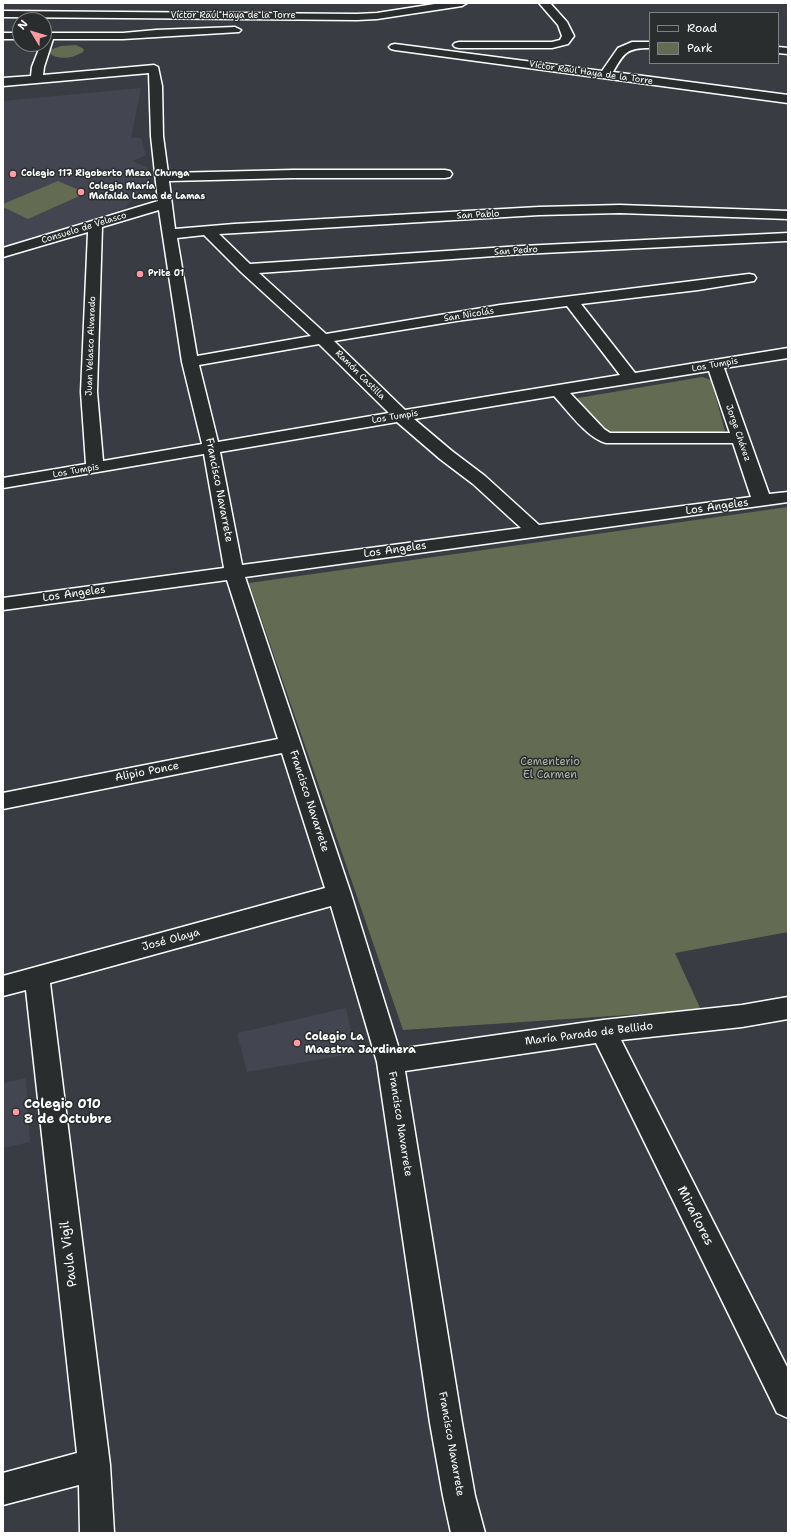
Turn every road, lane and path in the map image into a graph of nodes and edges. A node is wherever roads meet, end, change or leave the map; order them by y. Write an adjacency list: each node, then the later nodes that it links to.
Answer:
1 (462, 3): 3 (street, Víctor Raúl Haya de la Torre); 4 (street)
2 (544, 3): 9 (street)
3 (3, 14)
4 (338, 28)
5 (249, 30): 6 (street)
6 (52, 36)
7 (649, 45): 11 (street)
8 (394, 47): 9 (street, Víctor Raúl Haya de la Torre)
9 (416, 50): 11 (street, Víctor Raúl Haya de la Torre)
10 (42, 52): 12 (street)
11 (605, 75): 14 (street, Víctor Raúl Haya de la Torre)
12 (37, 80): 13 (street); 16 (street, Francisco Navarrete)
13 (3, 82)
14 (788, 99)
15 (445, 174): 16 (street)
16 (162, 177): 17 (street, Francisco Navarrete)
17 (166, 202): 20 (street, Consuelo de Velasco); 22 (street, Francisco Navarrete)
18 (788, 214): 19 (street); 21 (street, San Pablo)
19 (788, 221)
20 (94, 225): 24 (street, Consuelo de Velasco); 37 (street, Juan Velasco Alvarado)
21 (207, 230): 22 (street, San Pablo); 25 (street, Ramón Castilla)
22 (169, 234): 30 (street, Francisco Navarrete)
23 (787, 237): 25 (street, San Pedro)
24 (3, 253)
25 (246, 269): 28 (street, Ramón Castilla)
26 (749, 278): 27 (street, San Nicolás)
27 (571, 301): 28 (street, San Nicolás); 32 (street)
28 (323, 339): 30 (street, San Nicolás); 34 (street, Ramón Castilla)
29 (788, 352): 31 (street, Los Tumpis)
30 (190, 362): 36 (street, Francisco Navarrete)
31 (715, 365): 32 (street, Los Tumpis); 35 (street, Jorge Chávez)
32 (631, 379): 33 (street, Los Tumpis)
33 (557, 390): 34 (street, Los Tumpis); 35 (street)
34 (401, 416): 36 (street, Los Tumpis); 41 (street, Ramón Castilla)
35 (740, 438): 40 (street, Jorge Chávez)
36 (211, 448): 37 (street, Los Tumpis); 42 (street, Francisco Navarrete)
37 (95, 467): 38 (street, Los Tumpis)
38 (3, 483)
39 (788, 497): 40 (street, Los Angeles)
40 (762, 501): 41 (street, Los Angeles)
41 (535, 531): 42 (street, Los Angeles)
42 (234, 572): 43 (street, Los Angeles); 44 (street, Francisco Navarrete)
43 (3, 604)
44 (290, 744): 45 (street, Alipio Ponce); 46 (street, Francisco Navarrete)
45 (4, 797)
46 (339, 894): 47 (street, José Olaya); 51 (street, Francisco Navarrete)
47 (38, 976): 48 (street, José Olaya); 53 (street, Paula Vigil)
48 (3, 986)
49 (788, 1008): 50 (street, María Parado de Bellido)
50 (603, 1031): 51 (street, María Parado de Bellido); 52 (street, Miraflores)
51 (390, 1062): 56 (street, Francisco Navarrete)
52 (788, 1402)
53 (94, 1465): 54 (street); 55 (street, Paula Vigil)
54 (3, 1489)
55 (97, 1533)
56 (468, 1533)

